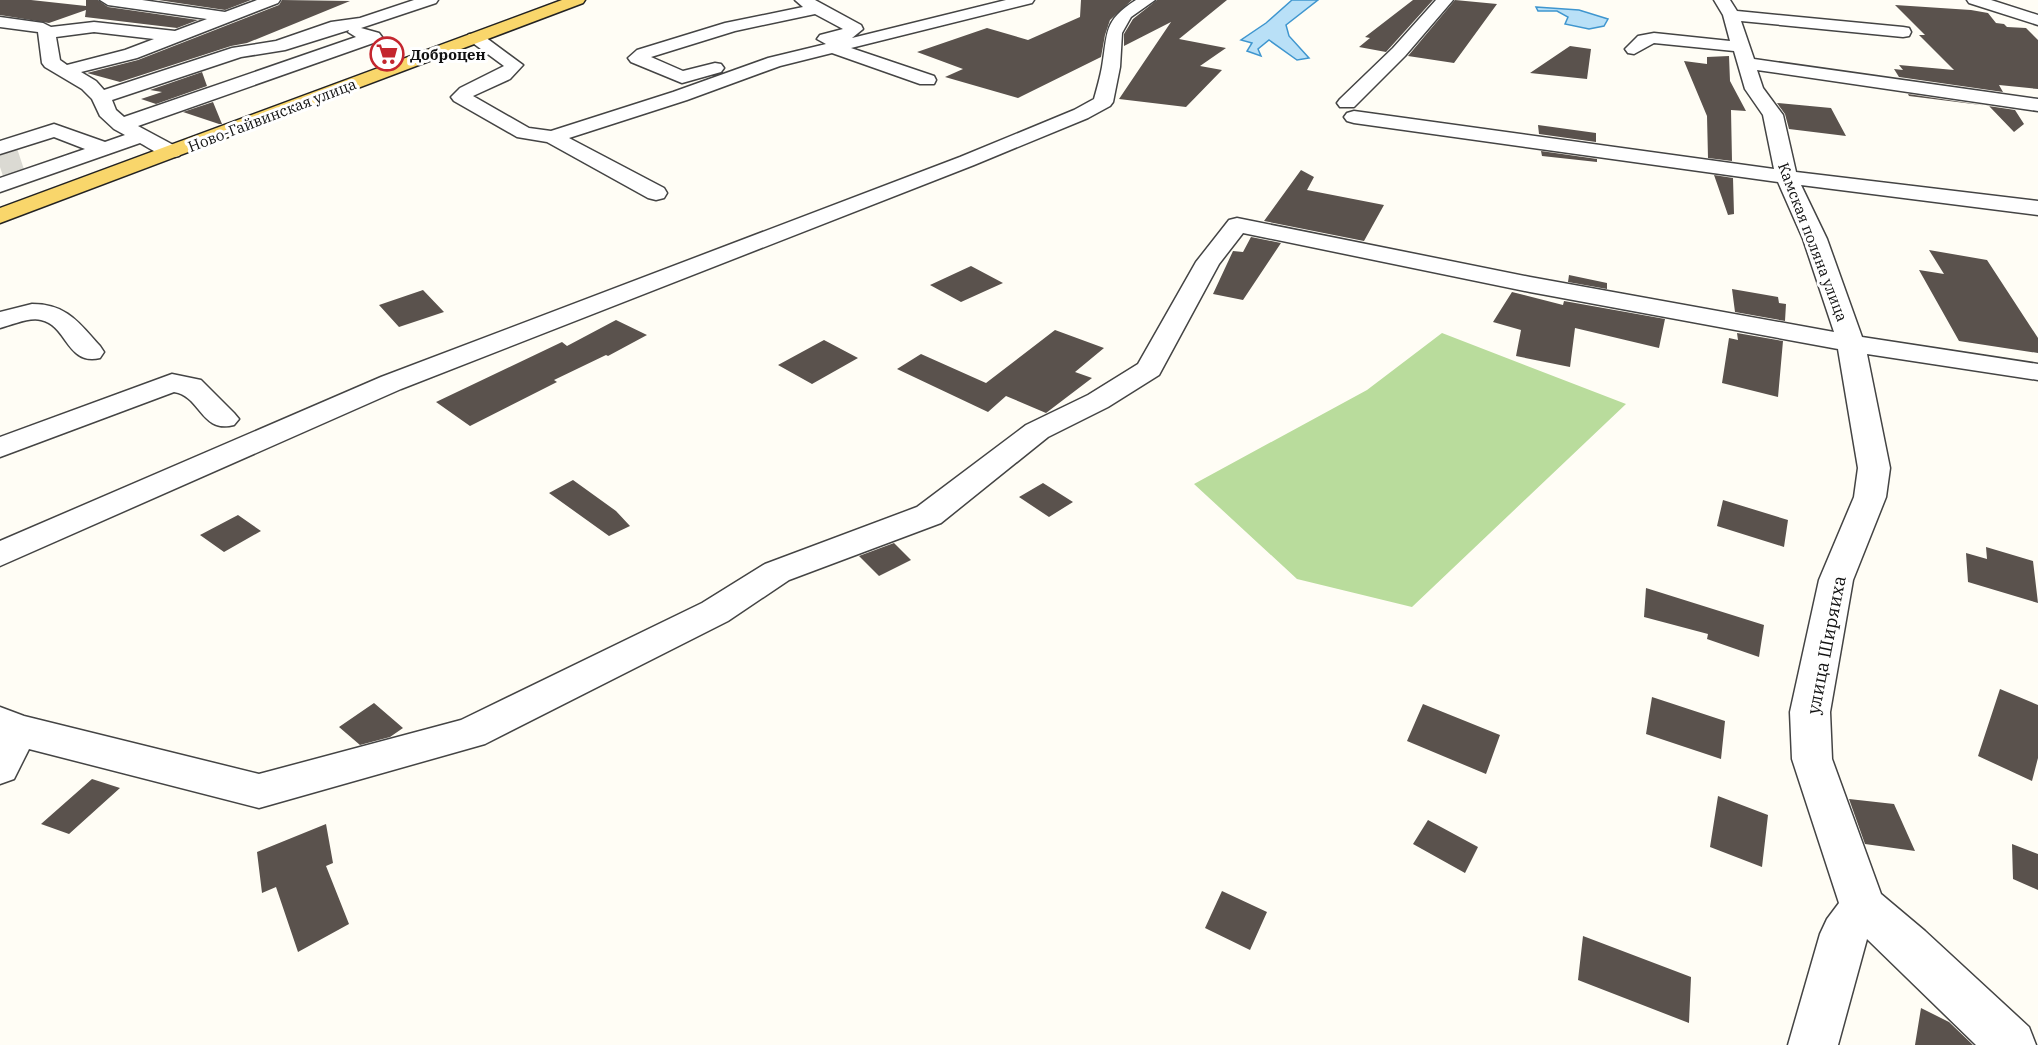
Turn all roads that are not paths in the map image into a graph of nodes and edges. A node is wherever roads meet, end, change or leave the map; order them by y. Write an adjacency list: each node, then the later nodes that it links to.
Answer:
1 (108, 0): 14 (street)
2 (272, 0): 14 (street)
3 (429, 0): 18 (street)
4 (576, 0): 23 (main road, Ново-Гайвинская улица)
5 (803, 0): 12 (street)
6 (1026, 0): 25 (street)
7 (1147, 0): 56 (street)
8 (1445, 0): 45 (street)
9 (1975, 0): 15 (street)
10 (1726, 7): 20 (street); 27 (street, Камская поляна улица)
11 (351, 8): 19 (street)
12 (819, 8): 12 (street)
13 (55, 14): 17 (street)
14 (226, 17): 22 (street)
15 (2038, 20)
16 (0, 22): 17 (street)
17 (26, 25): 21 (street)
18 (337, 26): 24 (street); 28 (street)
19 (294, 28)
20 (1903, 32)
21 (47, 33): 22 (street); 29 (street)
22 (177, 36): 29 (street)
23 (475, 38): 39 (street); 43 (main road, Ново-Гайвинская улица)
24 (279, 45): 28 (street); 30 (street)
25 (834, 48): 31 (street); 39 (street)
26 (1634, 49): 27 (street)
27 (1744, 55): 34 (street); 45 (street, Камская поляна улица)
28 (320, 58): 32 (street)
29 (65, 71): 33 (street)
30 (173, 74): 32 (street); 33 (street)
31 (927, 80)
32 (220, 90): 36 (street)
33 (101, 97): 36 (street)
34 (2038, 105)
35 (26, 119): 37 (street)
36 (121, 125): 38 (street)
37 (54, 130): 40 (street); 41 (street)
38 (142, 136): 42 (street); 43 (street)
39 (552, 137): 47 (street)
40 (80, 140): 42 (street); 44 (street)
41 (0, 148)
42 (104, 149): 46 (street)
43 (172, 152): 49 (main road, Ново-Гайвинская улица)
44 (24, 159)
45 (1786, 177): 48 (street); 51 (street, Камская поляна улица)
46 (0, 185)
47 (656, 193)
48 (2038, 208)
49 (0, 216)
50 (0, 320): 52 (street)
51 (1851, 342): 53 (street, Камская поляна улица); 57 (street); 59 (street, улица Ширяиха)
52 (90, 351)
53 (2038, 372)
54 (224, 419): 55 (street)
55 (0, 448)
56 (0, 554)
57 (9, 726): 58 (street)
58 (0, 767)
59 (1863, 907): 60 (street); 61 (street)
60 (1813, 1045)
61 (2011, 1045)

